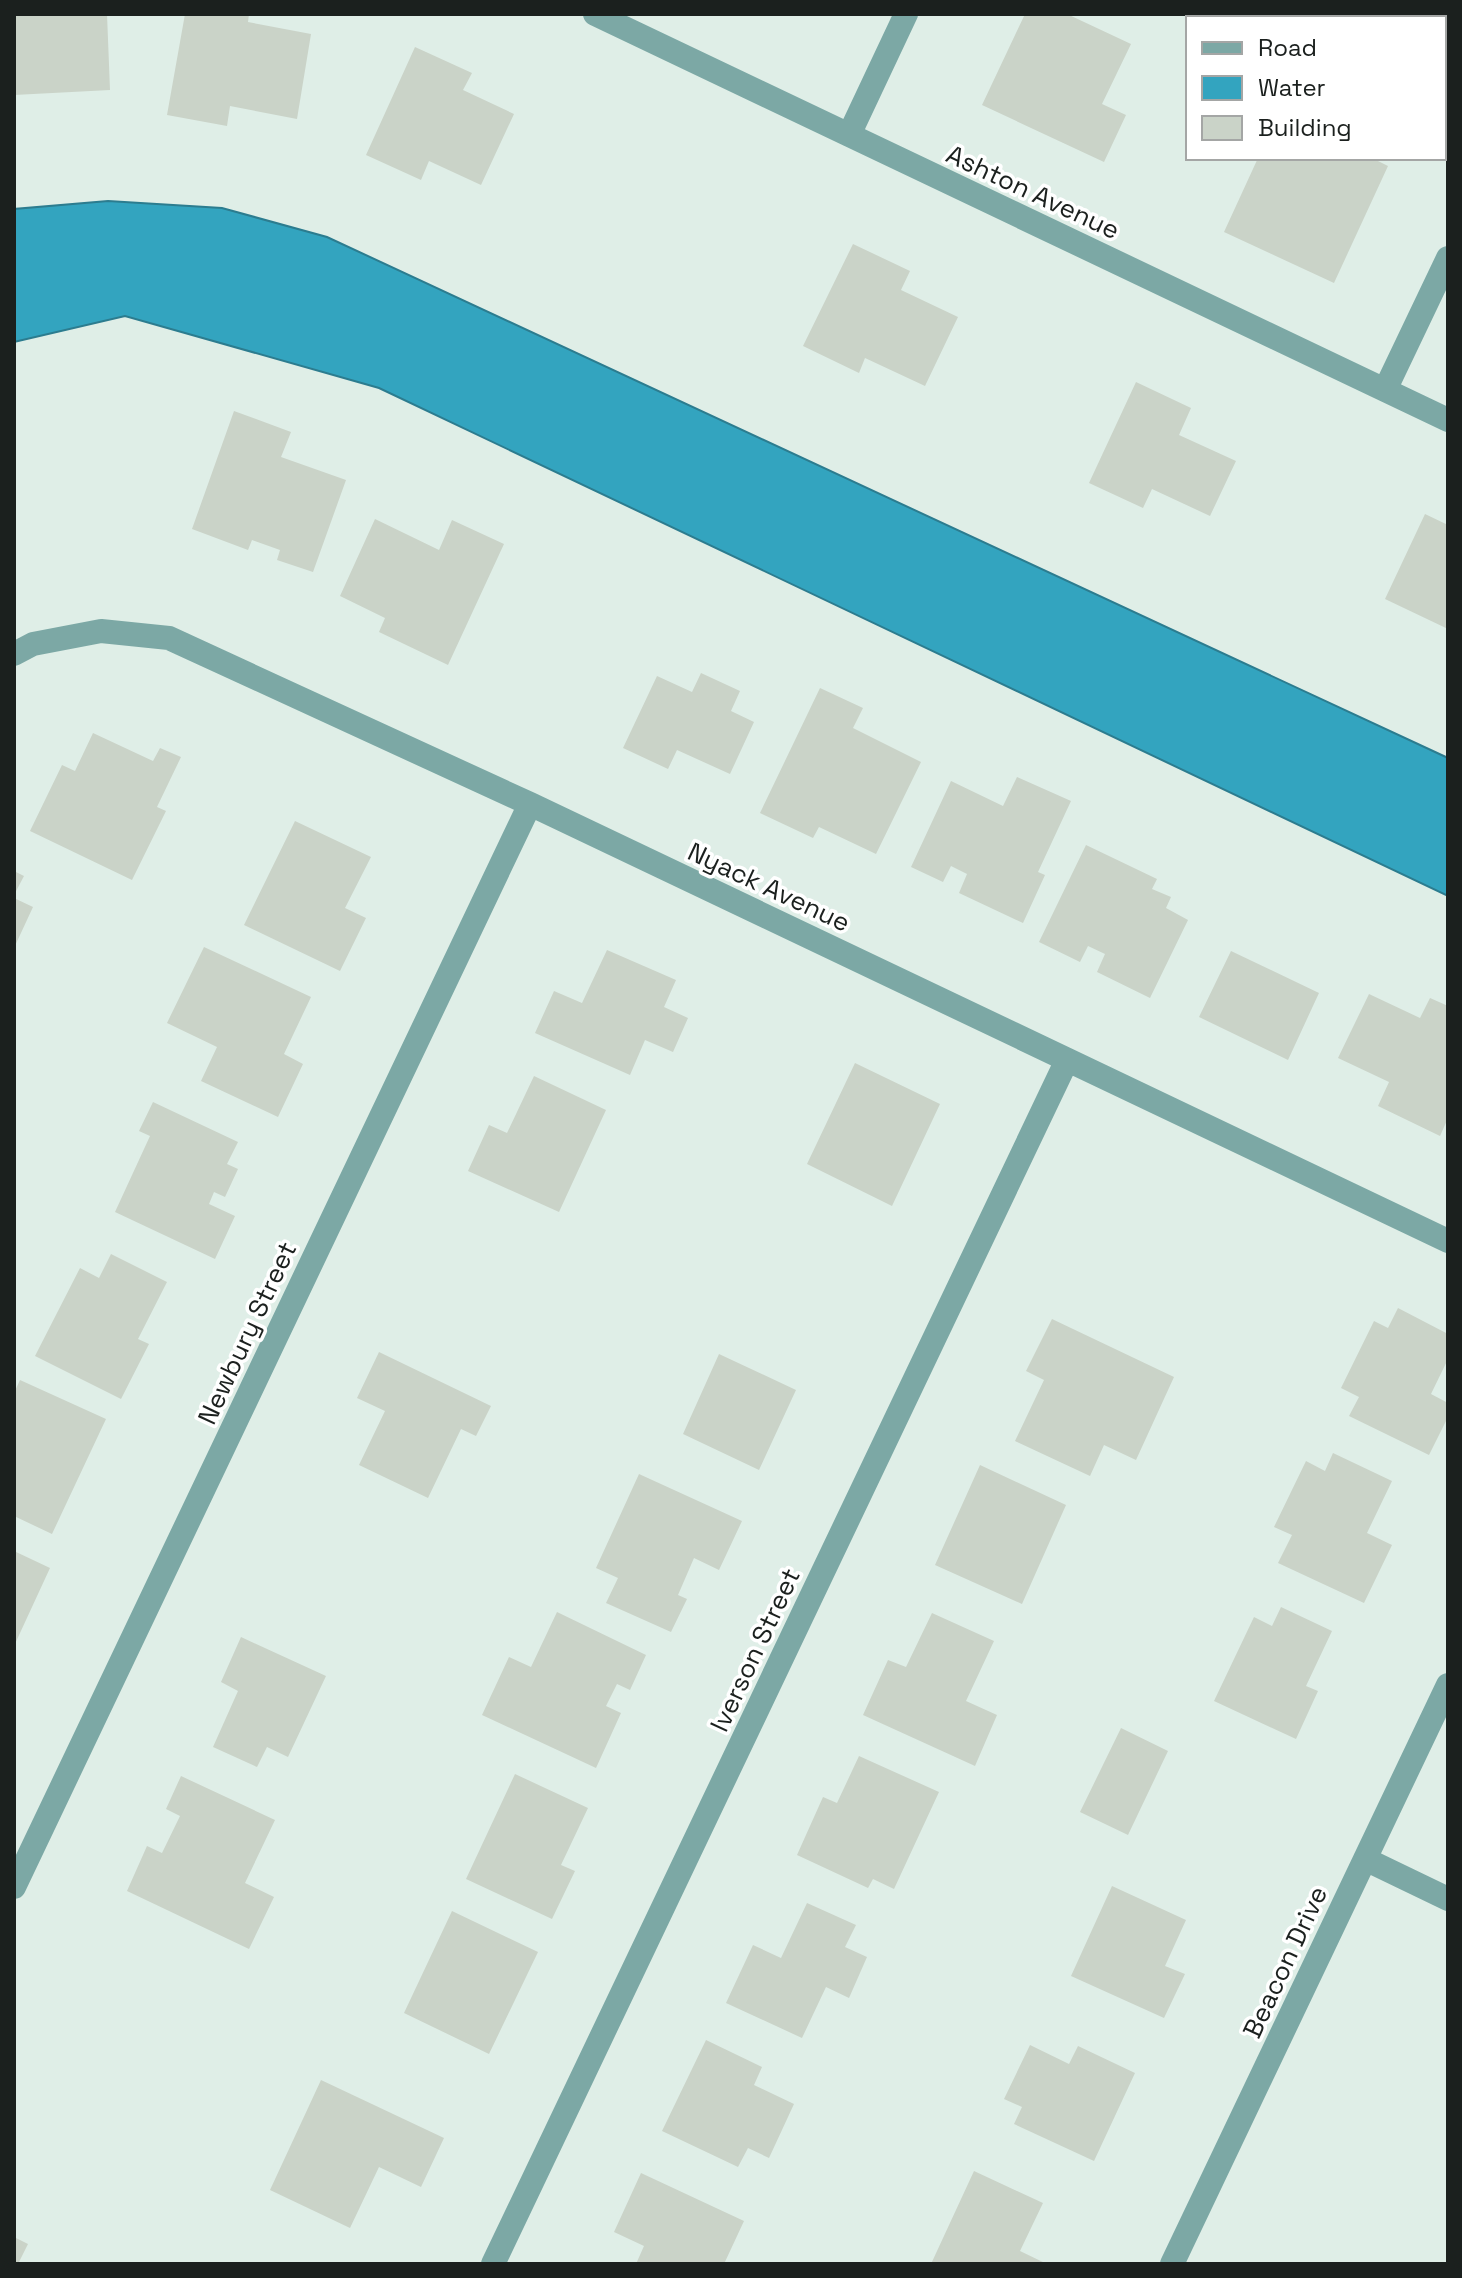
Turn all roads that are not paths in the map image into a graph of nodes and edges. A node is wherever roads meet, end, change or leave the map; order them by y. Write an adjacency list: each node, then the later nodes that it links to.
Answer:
1 (595, 14): 3 (street, Ashton Avenue)
2 (906, 14): 3 (street)
3 (849, 135): 5 (street, Ashton Avenue)
4 (1448, 258): 5 (street)
5 (1385, 390): 6 (street, Ashton Avenue)
6 (1448, 420)
7 (14, 654): 8 (street, Nyack Avenue)
8 (530, 804): 9 (street, Nyack Avenue); 13 (street, Newbury Street)
9 (1067, 1060): 10 (street, Nyack Avenue); 15 (street, Iverson Street)
10 (1448, 1241)
11 (1448, 1685): 12 (street, Beacon Drive)
12 (1365, 1859): 14 (street); 16 (street, Beacon Drive)
13 (14, 1887)
14 (1448, 1899)
15 (493, 2264)
16 (1172, 2264)

